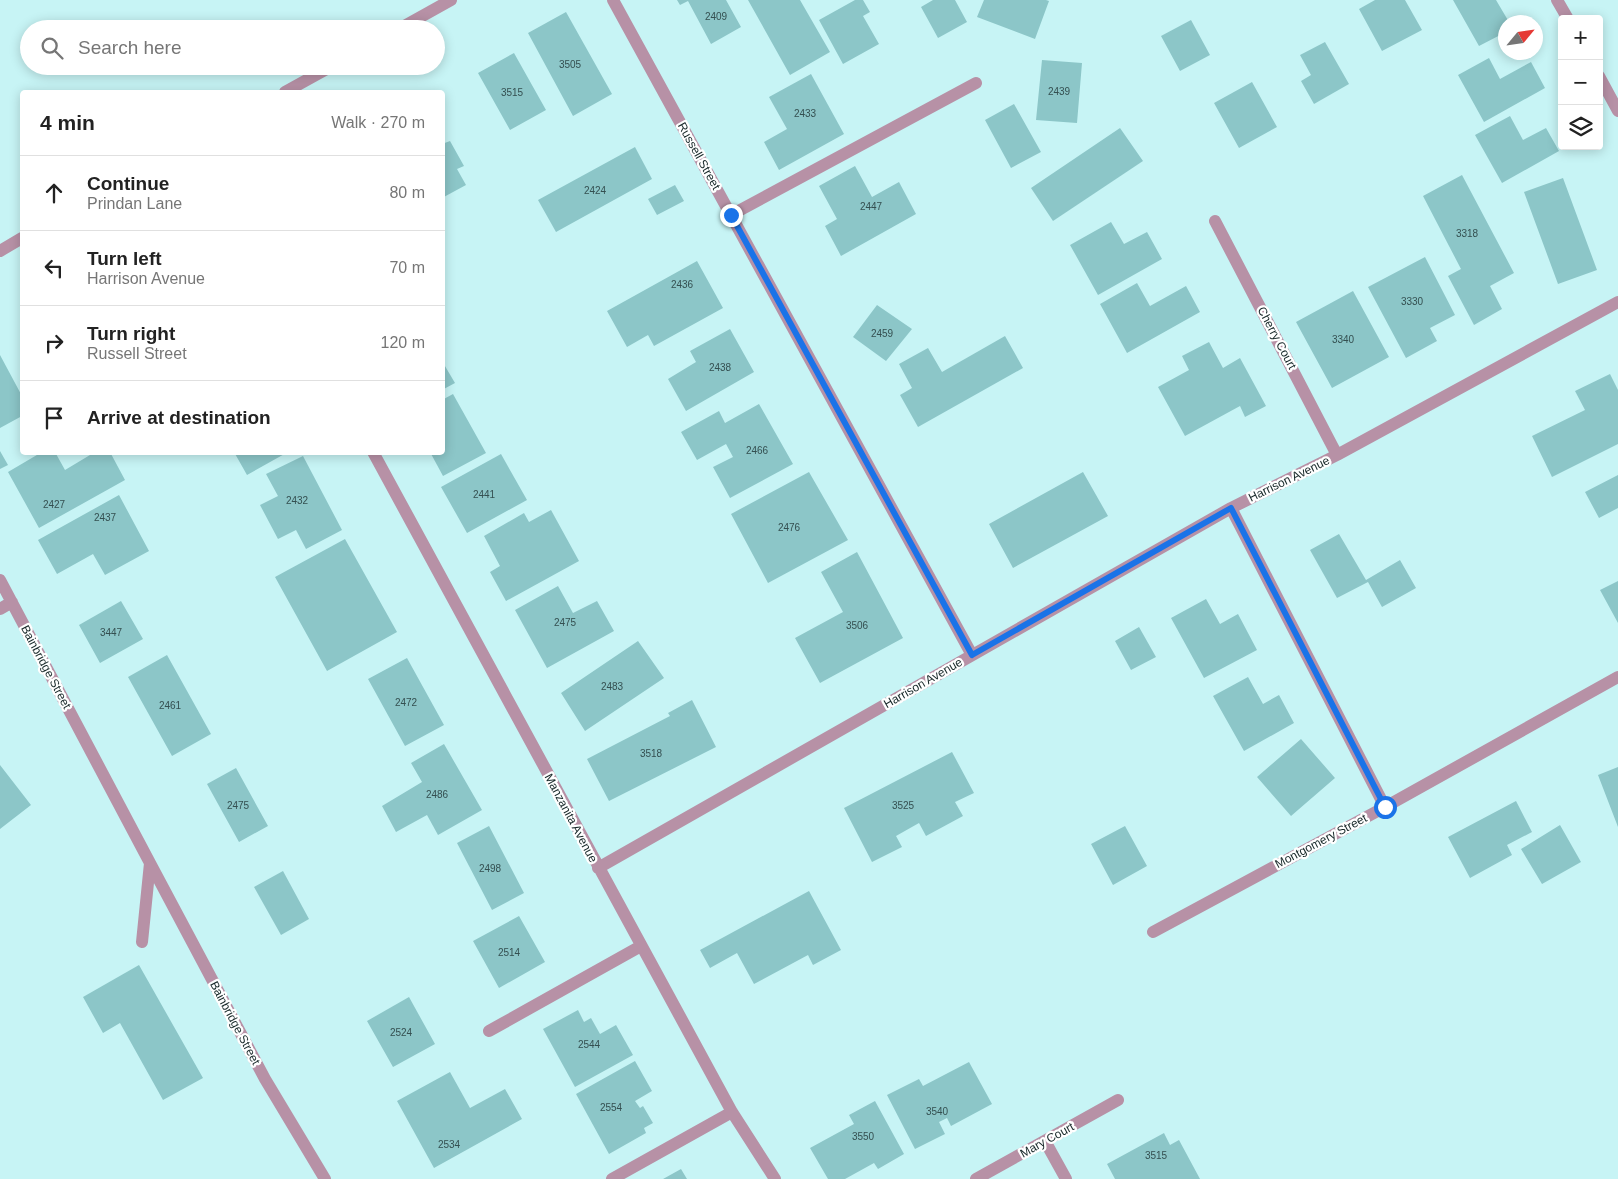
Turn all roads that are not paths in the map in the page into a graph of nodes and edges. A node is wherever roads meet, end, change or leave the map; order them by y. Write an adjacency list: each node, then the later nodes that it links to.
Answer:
1 (451, 0): 5 (street)
2 (613, 0): 11 (street, Russell Street)
3 (1557, 0): 4 (street)
4 (1566, 15)
5 (416, 20)
6 (316, 75): 9 (street)
7 (976, 82): 11 (street)
8 (1603, 83): 10 (street)
9 (289, 90)
10 (1618, 111)
11 (731, 215): 22 (street, Russell Street)
12 (1215, 221): 17 (street, Cherry Court)
13 (20, 239): 14 (street)
14 (0, 251)
15 (1618, 302): 17 (street, Harrison Avenue)
16 (375, 455): 26 (street, Manzanita Avenue)
17 (1337, 455): 18 (street, Harrison Avenue)
18 (1231, 508): 22 (street, Harrison Avenue); 24 (street)
19 (0, 580): 20 (street, Bainbridge Street)
20 (12, 602): 21 (street); 25 (street, Bainbridge Street)
21 (0, 609)
22 (972, 655): 26 (street, Harrison Avenue)
23 (1618, 677): 24 (street, Montgomery Street)
24 (1385, 807): 27 (street, Montgomery Street)
25 (150, 863): 28 (street); 34 (street, Bainbridge Street)
26 (598, 868): 29 (street, Manzanita Avenue)
27 (1153, 932)
28 (142, 942)
29 (641, 946): 30 (street); 32 (street, Manzanita Avenue)
30 (489, 1031)
31 (1118, 1100): 33 (street, Mary Court)
32 (732, 1112): 35 (street); 36 (street, Manzanita Avenue)
33 (1045, 1141): 37 (street, Mary Court); 38 (street)
34 (325, 1179)
35 (612, 1179)
36 (775, 1179)
37 (976, 1179)
38 (1066, 1179)

